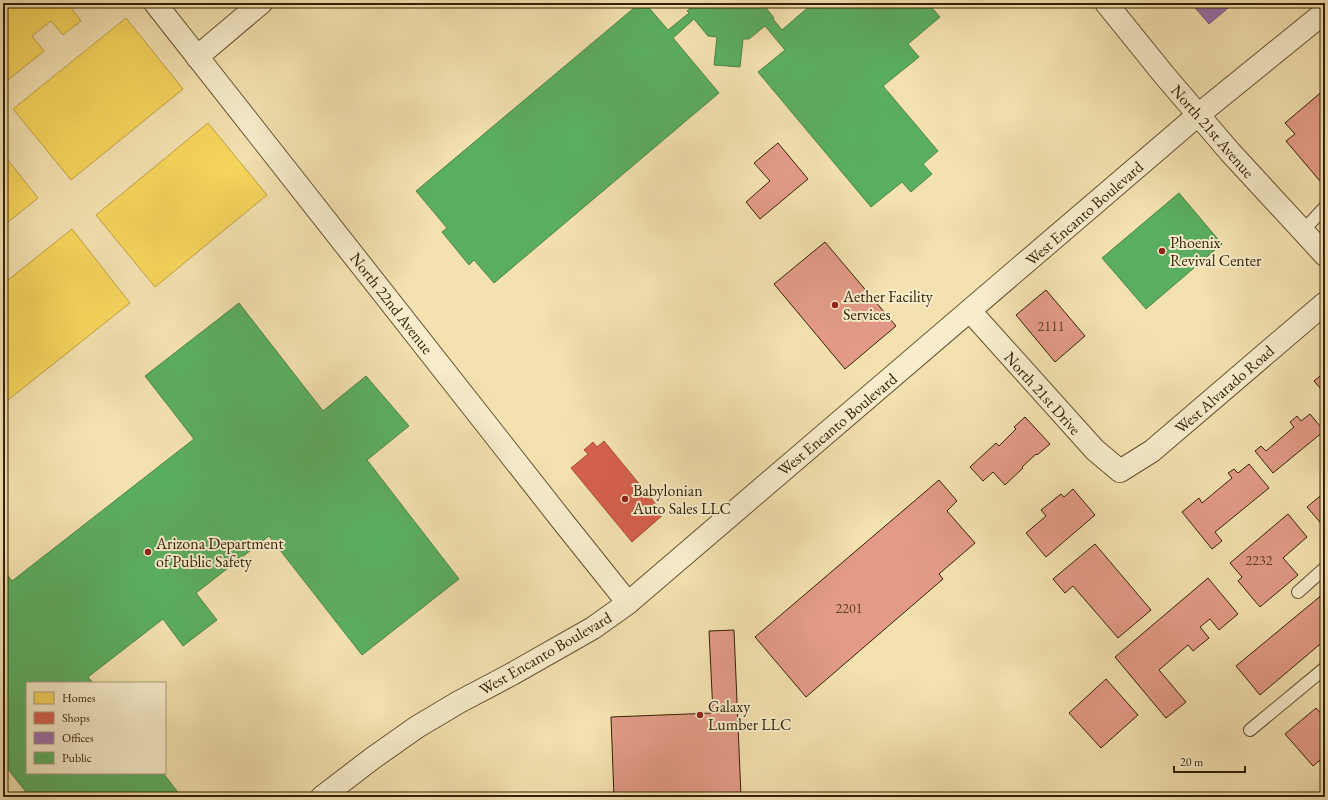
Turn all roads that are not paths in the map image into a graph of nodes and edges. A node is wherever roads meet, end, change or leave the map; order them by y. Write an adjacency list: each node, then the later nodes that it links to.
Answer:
1 (155, 3): 5 (street, North 22nd Avenue)
2 (261, 3): 5 (street)
3 (1106, 3): 6 (street, North 21st Avenue)
4 (1325, 12): 6 (street, West Encanto Boulevard)
5 (197, 57): 15 (street, North 22nd Avenue)
6 (1198, 115): 8 (street, North 21st Avenue); 11 (street, West Encanto Boulevard)
7 (1325, 207): 8 (lane)
8 (1303, 231): 9 (street, North 21st Avenue)
9 (1325, 255)
10 (1325, 303): 12 (street, West Alvarado Road)
11 (970, 311): 12 (street, North 21st Drive); 15 (street, West Encanto Boulevard)
12 (1120, 472)
13 (1325, 568): 14 (lane)
14 (1298, 592)
15 (628, 603): 18 (street, West Encanto Boulevard)
16 (1325, 668): 17 (lane)
17 (1250, 730)
18 (322, 797)

